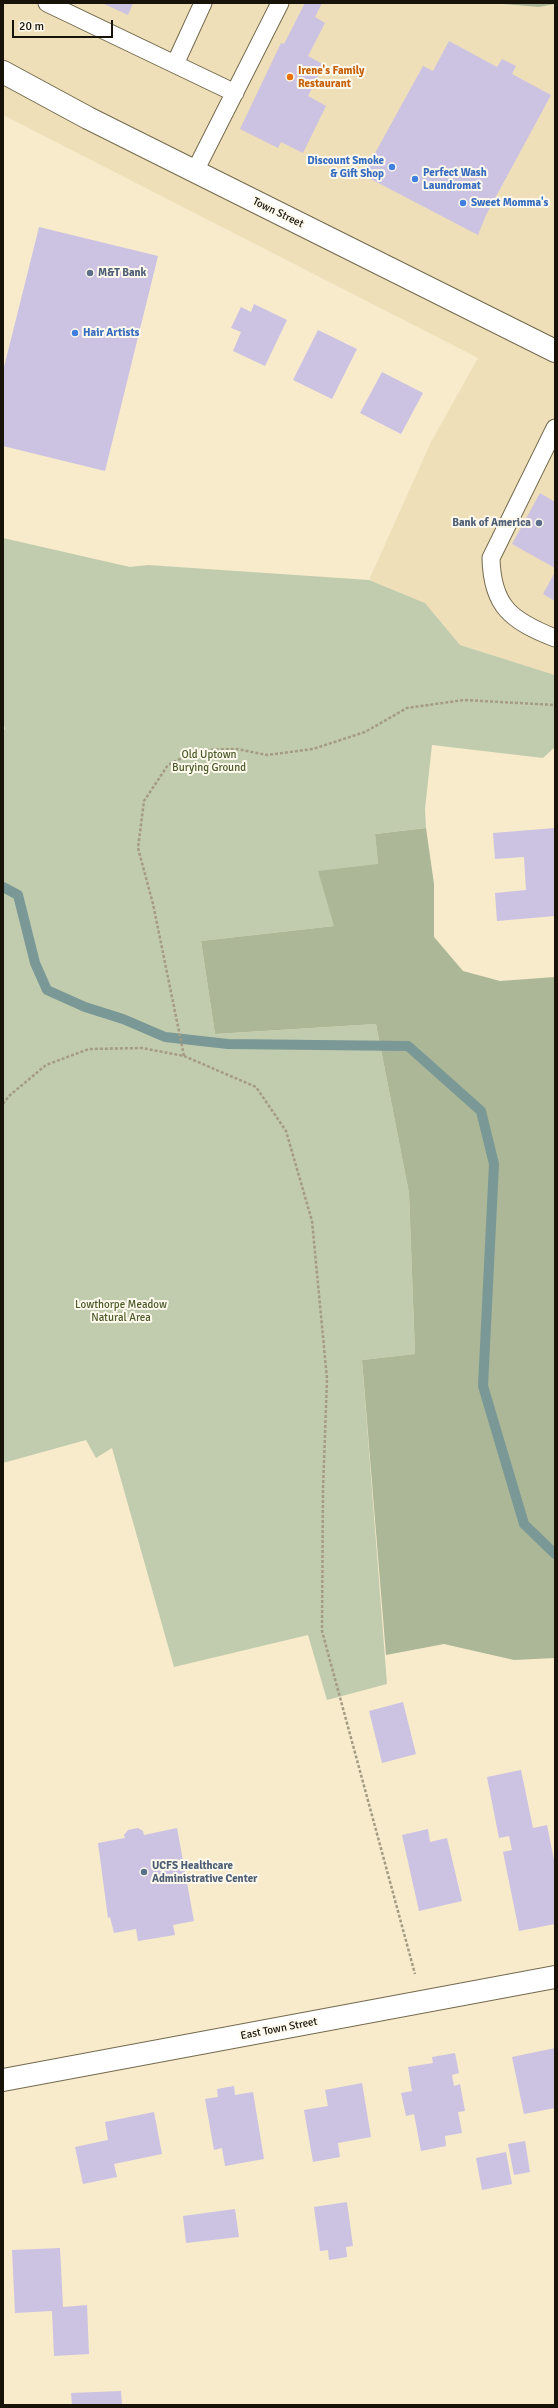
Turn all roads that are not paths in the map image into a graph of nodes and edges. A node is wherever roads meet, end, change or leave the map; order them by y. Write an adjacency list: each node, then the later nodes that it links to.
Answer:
1 (47, 3): 4 (lane)
2 (203, 3): 4 (lane)
3 (280, 3): 6 (lane)
4 (174, 64): 6 (lane)
5 (3, 72): 7 (main road, Town Street)
6 (235, 93): 7 (lane)
7 (195, 171): 8 (main road, Town Street)
8 (555, 351)
9 (555, 428): 10 (lane)
10 (555, 638)
11 (555, 1977): 12 (main road, East Town Street)
12 (3, 2080)

